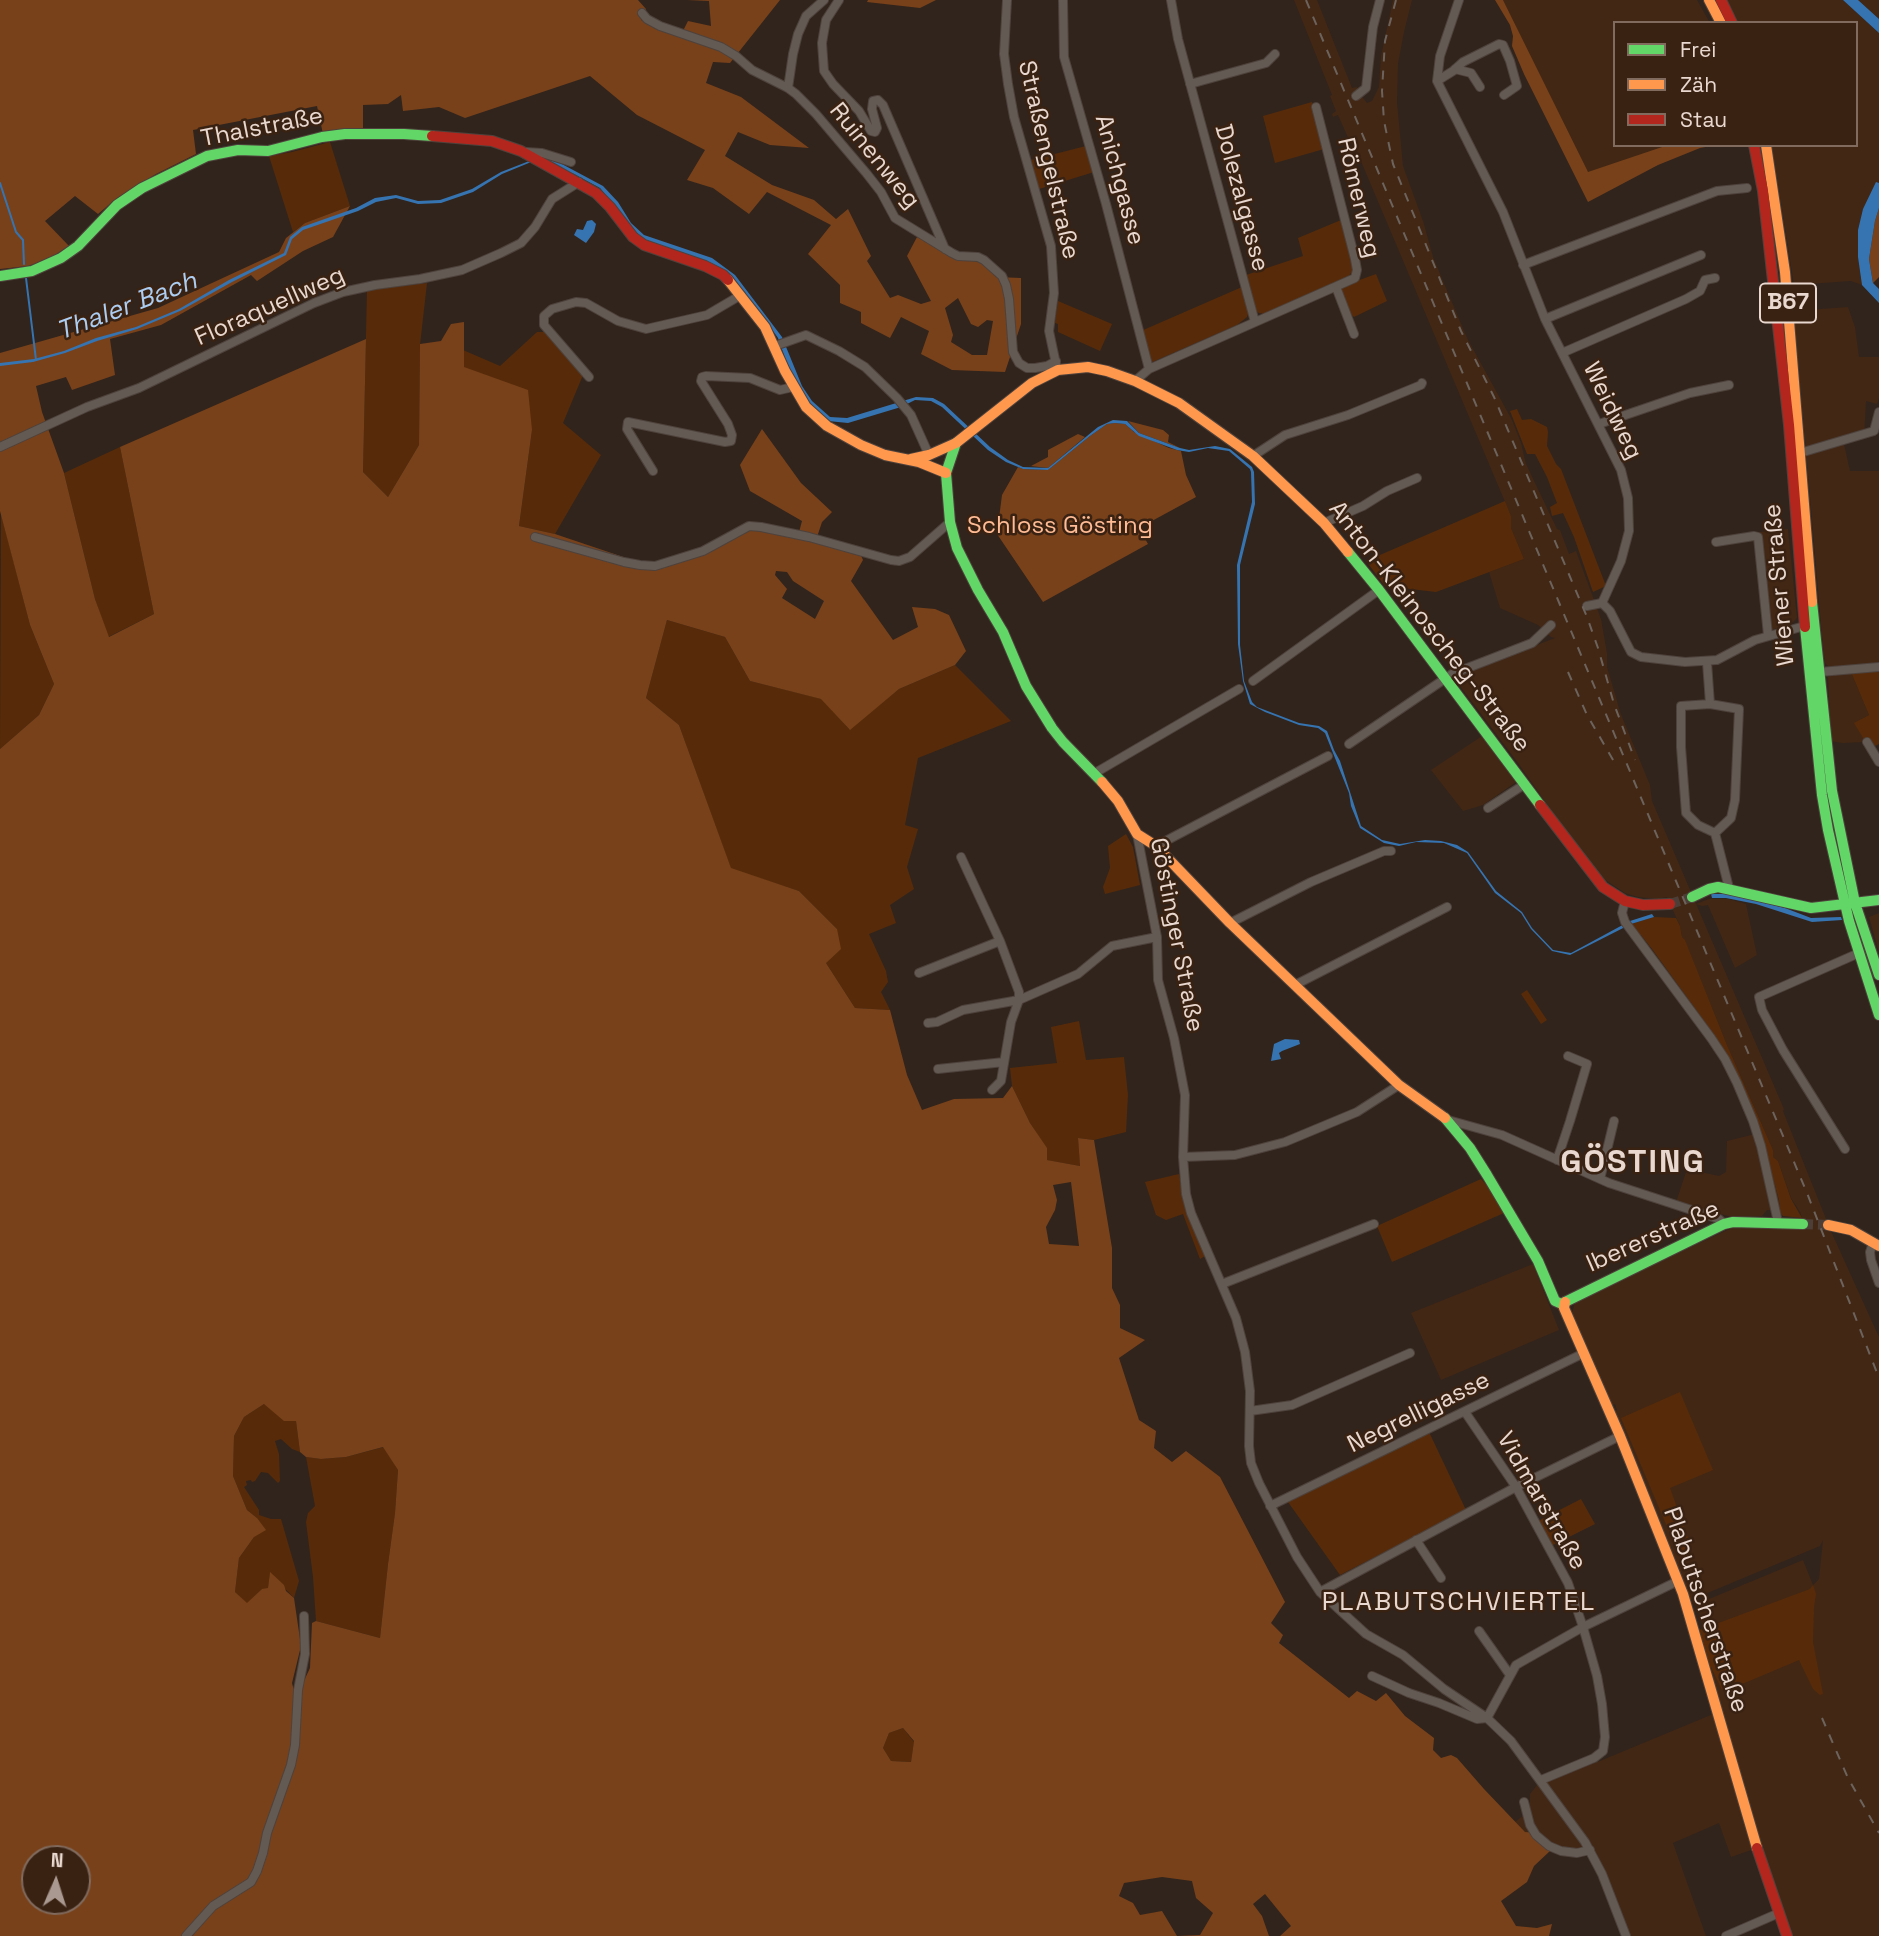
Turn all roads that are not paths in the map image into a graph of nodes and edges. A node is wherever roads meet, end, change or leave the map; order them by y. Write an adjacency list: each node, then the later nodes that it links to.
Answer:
1 (824, 0): 18 (street)
2 (839, 0): 28 (street)
3 (1007, 0): 40 (street, Straßengelstraße)
4 (1063, 0): 41 (street, Anichgasse)
5 (1171, 0): 16 (street, Dolezalgasse)
6 (1380, 0): 19 (street)
7 (1459, 0): 15 (street)
8 (1709, 0): 11 (main road)
9 (1721, 0): 12 (main road)
10 (642, 13): 18 (street, Ruinenweg)
11 (1720, 21)
12 (1731, 21)
13 (1275, 54): 16 (street)
14 (1455, 69): 15 (street); 17 (street); 20 (street)
15 (1437, 81): 30 (street, Weidweg)
16 (1191, 84): 36 (street, Dolezalgasse)
17 (1480, 87)
18 (788, 88): 28 (street, Ruinenweg)
19 (1356, 96)
20 (1504, 96)
21 (1316, 107): 33 (street, Römerweg)
22 (1754, 147): 67 (main road, Wiener Straße / B67)
23 (1766, 147): 52 (main road, Wiener Straße / B67)
24 (526, 154): 25 (street, Thalstraße); 26 (main road, Thalstraße); 31 (main road, Thalstraße)
25 (571, 162)
26 (579, 182): 34 (main road, Thalstraße); 51 (street, Floraquellweg)
27 (1747, 188): 30 (street)
28 (945, 249): 40 (street, Ruinenweg)
29 (1701, 255): 35 (street)
30 (1523, 265): 35 (street, Weidweg)
31 (0, 276)
32 (1715, 278): 39 (street)
33 (1336, 287): 36 (street, Römerweg); 37 (street, Römerweg)
34 (741, 295): 38 (main road, Thalstraße); 42 (street)
35 (1545, 319): 39 (street, Weidweg)
36 (1255, 322): 41 (street, Römerweg)
37 (1354, 334)
38 (781, 344): 46 (main road, Thalstraße); 53 (street)
39 (1562, 353): 48 (street, Weidweg)
40 (1057, 365): 43 (main road, Anton-Kleinoscheg-Straße); 50 (main road)
41 (1149, 369): 43 (street, Römerweg)
42 (589, 377)
43 (1135, 381): 54 (main road, Anton-Kleinoscheg-Straße)
44 (1422, 383): 54 (street)
45 (1729, 385): 48 (street)
46 (793, 387): 55 (main road, Thalstraße); 56 (street)
47 (1879, 412): 49 (street)
48 (1599, 424): 64 (street, Weidweg)
49 (1877, 431): 52 (street)
50 (956, 443): 53 (main road); 57 (main road, Göstinger Straße)
51 (0, 447)
52 (1800, 453): 67 (main road, Wiener Straße / B67)
53 (929, 455): 55 (main road)
54 (1253, 456): 60 (main road, Anton-Kleinoscheg-Straße)
55 (908, 460): 57 (main road)
56 (653, 471)
57 (946, 473): 59 (main road, Göstinger Straße)
58 (1417, 478): 60 (street)
59 (950, 522): 61 (street); 80 (main road, Göstinger Straße)
60 (1324, 523): 63 (main road, Anton-Kleinoscheg-Straße)
61 (535, 537)
62 (1716, 542): 68 (street)
63 (1379, 590): 72 (main road, Anton-Kleinoscheg-Straße); 73 (street)
64 (1602, 603): 65 (street); 69 (street)
65 (1587, 606)
66 (1551, 625): 72 (street)
67 (1810, 625): 68 (street); 71 (main road, Wiener Straße / B67); 93 (main road, Wiener Straße / B67)
68 (1768, 635): 69 (street)
69 (1707, 662): 75 (street)
70 (1879, 667): 71 (street)
71 (1820, 672): 93 (main road, Wiener Straße / B67)
72 (1446, 678): 77 (street); 81 (main road, Anton-Kleinoscheg-Straße)
73 (1253, 681)
74 (1239, 689): 80 (street)
75 (1710, 704): 83 (street); 83 (street)
76 (1867, 742): 79 (street)
77 (1349, 744)
78 (1328, 756): 85 (street)
79 (1879, 762)
80 (1095, 773): 84 (main road, Göstinger Straße)
81 (1525, 784): 82 (street); 91 (main road, Anton-Kleinoscheg-Straße)
82 (1488, 808)
83 (1715, 833): 88 (street)
84 (1137, 834): 85 (main road, Plabutscherstraße); 96 (street, Göstinger Straße)
85 (1156, 846): 95 (main road, Plabutscherstraße)
86 (1391, 851): 95 (street)
87 (961, 857): 97 (street)
88 (1730, 888): 89 (main road); 93 (main road)
89 (1692, 897)
90 (1879, 900): 93 (main road)
91 (1630, 902): 92 (main road); 116 (street)
92 (1670, 904)
93 (1850, 904): 98 (main road, Wiener Straße / B67); 100 (main road, Wiener Straße / B67)
94 (1447, 907): 101 (street)
95 (1230, 923): 101 (main road, Plabutscherstraße)
96 (1157, 937): 102 (street); 113 (street, Göstinger Straße)
97 (1000, 941): 99 (street); 102 (street)
98 (1859, 953): 103 (main road, Wiener Straße / B67); 112 (street)
99 (919, 973)
100 (1879, 975)
101 (1295, 985): 108 (main road, Plabutscherstraße)
102 (1019, 1000): 104 (street); 106 (street)
103 (1879, 1015)
104 (928, 1023)
105 (1568, 1056): 114 (street)
106 (1004, 1062): 107 (street); 109 (street)
107 (938, 1069)
108 (1399, 1085): 110 (main road, Plabutscherstraße); 113 (street)
109 (992, 1090)
110 (1448, 1120): 114 (street); 124 (main road, Plabutscherstraße)
111 (1614, 1121): 115 (street)
112 (1845, 1149)
113 (1183, 1157): 123 (street, Göstinger Straße)
114 (1557, 1160): 115 (street)
115 (1600, 1179): 118 (street)
116 (1778, 1222): 118 (main road, Ibererstraße); 119 (main road, Ibererstraße)
117 (1374, 1224): 123 (street)
118 (1724, 1224): 124 (main road, Ibererstraße)
119 (1803, 1224)
120 (1828, 1224): 121 (main road)
121 (1876, 1245): 122 (street)
122 (1879, 1283)
123 (1223, 1284): 127 (street, Göstinger Straße)
124 (1565, 1303): 126 (main road, Plabutscherstraße)
125 (1410, 1353): 127 (street)
126 (1584, 1353): 128 (street, Negrelligasse); 129 (main road, Plabutscherstraße)
127 (1250, 1411): 131 (street, Göstinger Straße)
128 (1465, 1412): 130 (street, Vidmarstraße); 131 (street, Negrelligasse)
129 (1620, 1436): 130 (street); 134 (main road, Plabutscherstraße)
130 (1516, 1487): 132 (street); 137 (street, Vidmarstraße)
131 (1270, 1506): 135 (street, Göstinger Straße)
132 (1416, 1540): 133 (street); 135 (street)
133 (1441, 1578)
134 (1678, 1581): 137 (street); 145 (main road, Plabutscherstraße)
135 (1320, 1592): 141 (street, Göstinger Straße)
136 (303, 1616): 146 (street)
137 (1583, 1628): 139 (street); 142 (street, Vidmarstraße)
138 (1479, 1631): 139 (street)
139 (1510, 1675): 141 (street)
140 (1373, 1676): 141 (street)
141 (1487, 1718): 142 (street, Göstinger Straße)
142 (1541, 1780): 144 (street, Göstinger Straße)
143 (1524, 1802): 144 (street)
144 (1590, 1850): 147 (street, Göstinger Straße)
145 (1779, 1913): 148 (street); 149 (main road, Plabutscherstraße)
146 (186, 1936)
147 (1626, 1936)
148 (1726, 1936)
149 (1787, 1936)

